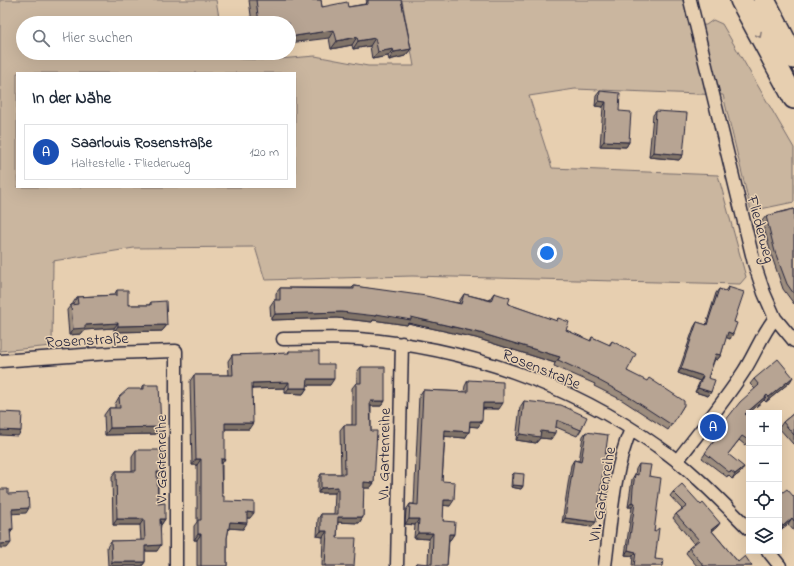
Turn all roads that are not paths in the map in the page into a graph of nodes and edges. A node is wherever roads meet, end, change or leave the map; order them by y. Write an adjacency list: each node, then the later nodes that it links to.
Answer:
1 (690, 0): 6 (street, Fliederweg)
2 (741, 0): 5 (highway, one-way to 5)
3 (764, 0): 4 (highway)
4 (794, 58)
5 (794, 98)
6 (775, 318): 8 (street, Fliederweg); 13 (street)
7 (282, 339): 9 (street, Rosenstraße)
8 (794, 341)
9 (402, 344): 12 (street, Rosenstraße); 17 (street, VI. Gartenreihe)
10 (176, 351): 11 (street, Rosenstraße); 16 (street, V. Gartenreihe)
11 (0, 361)
12 (632, 429): 13 (street, Rosenstraße); 18 (street, VII. Gartenreihe)
13 (677, 461): 14 (street, Rosenstraße)
14 (746, 526)
15 (770, 554): 19 (street)
16 (176, 566)
17 (397, 566)
18 (605, 566)
19 (780, 566)

